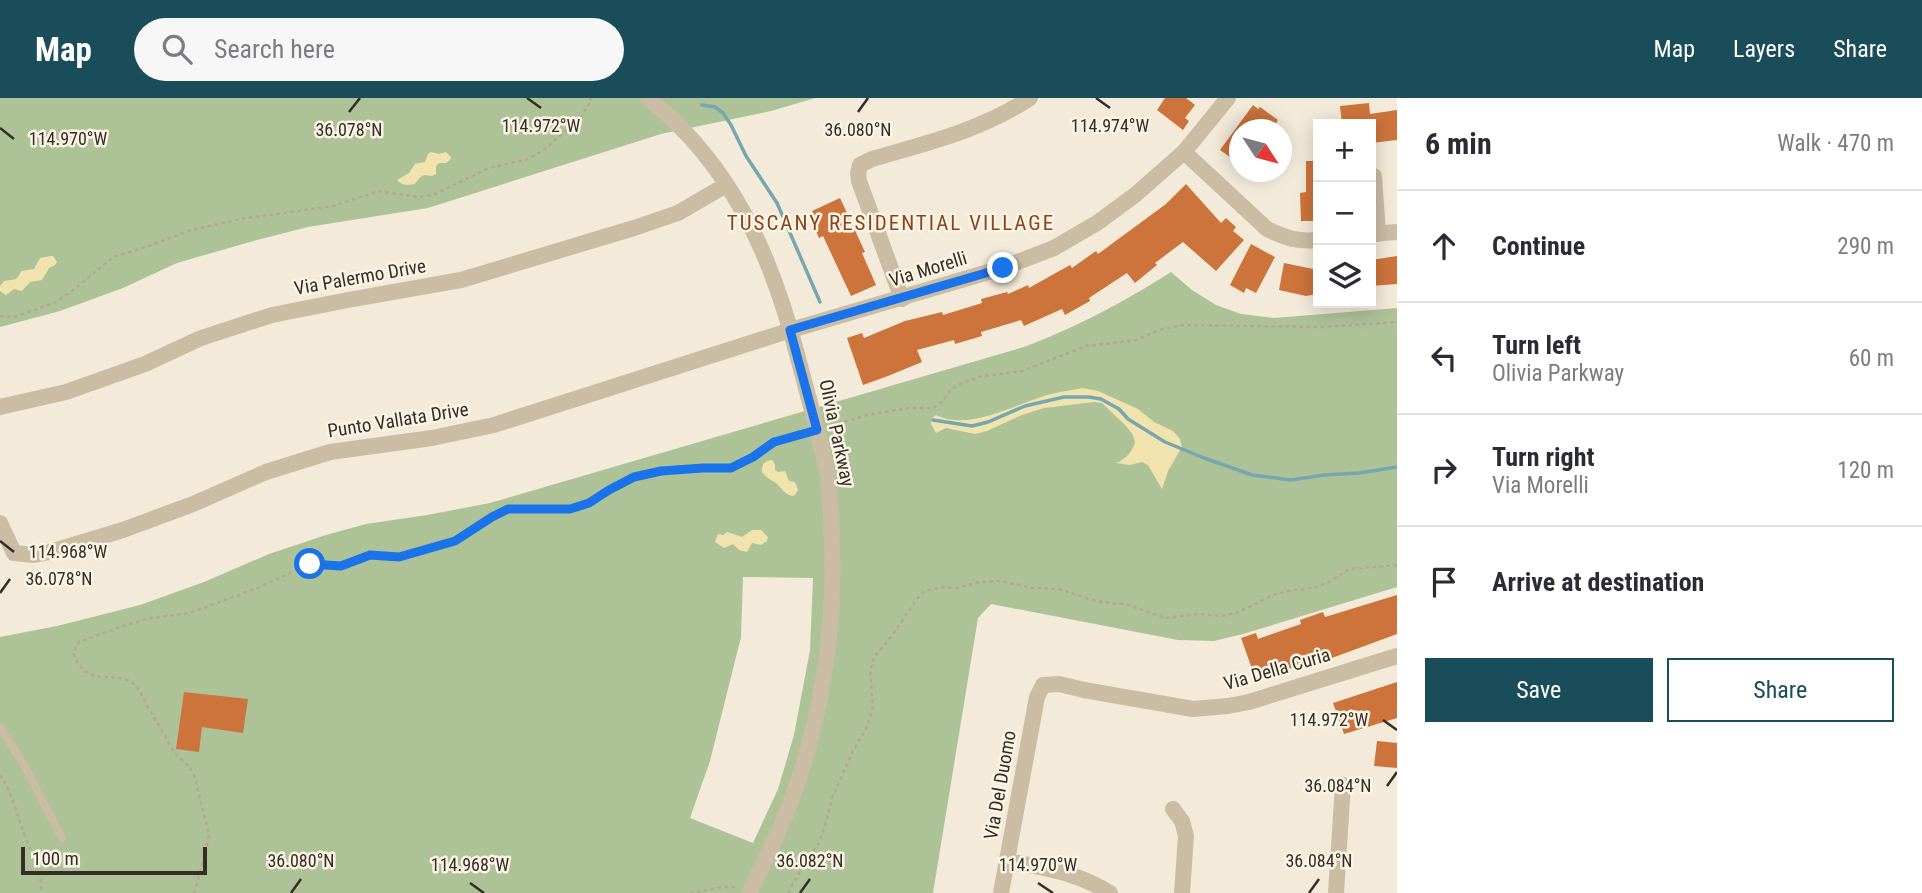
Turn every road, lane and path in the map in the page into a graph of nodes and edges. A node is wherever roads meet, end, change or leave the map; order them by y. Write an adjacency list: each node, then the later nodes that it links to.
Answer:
1 (590, 98): 11 (path)
2 (648, 98): 6 (street, Olivia Parkway)
3 (1030, 98): 10 (street)
4 (1228, 98): 5 (street, Via Morelli)
5 (1184, 152): 9 (street); 10 (street, Via Morelli)
6 (726, 185): 13 (street, Olivia Parkway); 14 (street, Via Palermo Drive)
7 (1397, 232): 8 (street)
8 (1376, 234)
9 (1313, 240)
10 (902, 299): 13 (street, Via Morelli)
11 (0, 316)
12 (1397, 322): 15 (path)
13 (790, 330): 15 (street, Olivia Parkway); 16 (street, Punto Vallata Drive)
14 (0, 407)
15 (817, 430): 26 (street, Olivia Parkway); 28 (path)
16 (0, 523)
17 (1397, 565): 30 (path)
18 (1397, 656): 19 (street, Via Della Curia)
19 (1043, 685): 25 (street, Via Del Duomo)
20 (0, 727): 24 (lane)
21 (0, 775): 27 (path)
22 (1343, 785): 34 (street)
23 (1173, 809): 33 (street)
24 (62, 838)
25 (1007, 861): 31 (street, Via Del Duomo); 32 (street)
26 (750, 892): 29 (path)
27 (41, 893)
28 (194, 893)
29 (690, 893)
30 (788, 893)
31 (1001, 893)
32 (1110, 893)
33 (1182, 893)
34 (1336, 893)

